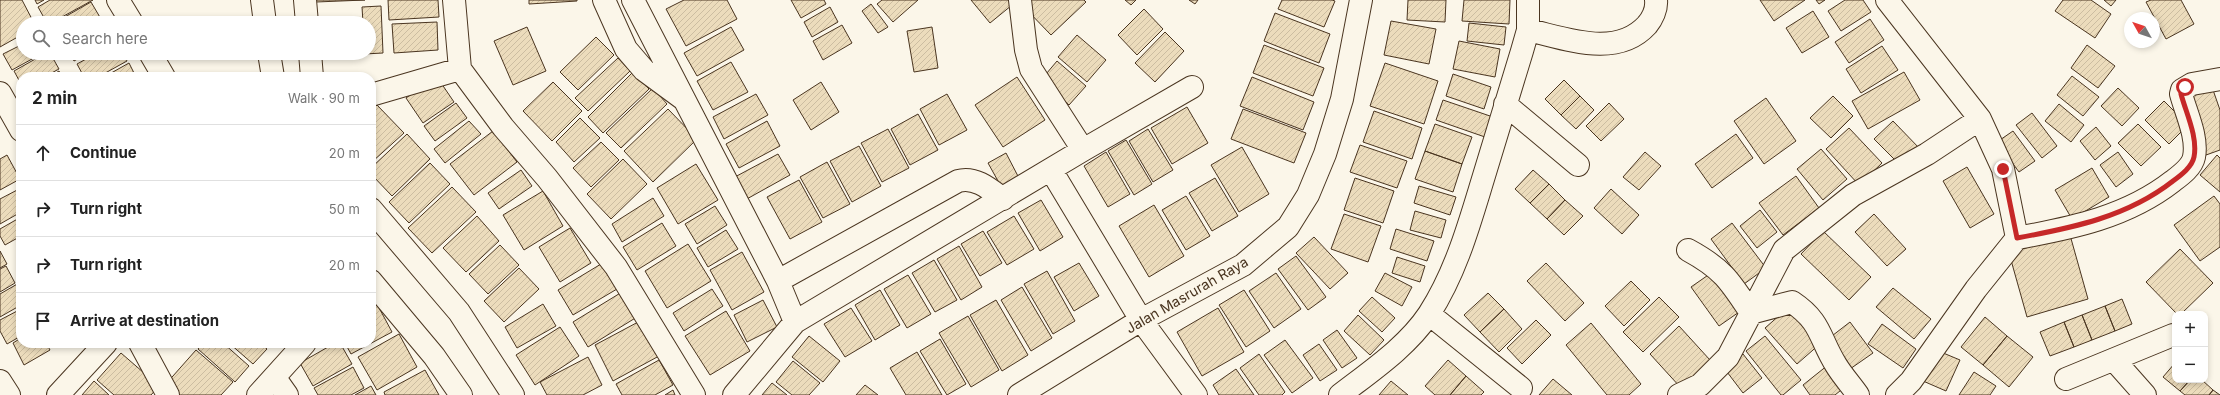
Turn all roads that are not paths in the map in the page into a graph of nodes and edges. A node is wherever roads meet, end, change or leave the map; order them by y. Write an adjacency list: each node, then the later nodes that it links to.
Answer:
1 (118, 0): 12 (street)
2 (262, 0): 13 (street)
3 (305, 0): 14 (street)
4 (454, 0): 19 (street)
5 (604, 0): 27 (street)
6 (633, 0): 27 (street)
7 (1020, 0): 31 (street)
8 (1360, 0): 42 (street, Jalan Masrurah Raya)
9 (1528, 0): 15 (street)
10 (1656, 0): 15 (street)
11 (1887, 0): 29 (street)
12 (128, 16)
13 (264, 16)
14 (306, 16)
15 (1528, 30): 28 (street)
16 (154, 60): 20 (street)
17 (270, 60): 21 (street)
18 (311, 60): 22 (street)
19 (460, 69): 26 (street); 59 (street)
20 (161, 72)
21 (272, 72)
22 (312, 72)
23 (2220, 79): 36 (street)
24 (1192, 87): 31 (street)
25 (0, 93): 30 (street)
26 (376, 94)
27 (687, 102): 38 (street)
28 (1505, 104): 32 (street); 41 (street)
29 (1980, 119): 36 (street); 40 (street)
30 (16, 121)
31 (1083, 150): 33 (street)
32 (1578, 165)
33 (1051, 170): 34 (street); 42 (street)
34 (1003, 199): 38 (street); 43 (street)
35 (376, 215): 58 (street)
36 (2017, 238): 66 (street)
37 (1688, 250): 40 (street)
38 (778, 281): 43 (street)
39 (376, 287): 57 (street)
40 (1751, 313): 64 (street); 65 (street)
41 (1429, 314): 52 (street); 63 (street)
42 (1141, 320): 61 (street, Jalan Masrurah Raya); 62 (street)
43 (795, 322): 60 (street)
44 (2172, 335): 48 (street)
45 (101, 348): 54 (street)
46 (143, 348): 55 (street)
47 (302, 348): 51 (street)
48 (2114, 360): 49 (street); 67 (street)
49 (2066, 379)
50 (0, 381): 53 (street)
51 (281, 386): 56 (street)
52 (1521, 388)
53 (9, 395)
54 (58, 395)
55 (168, 395)
56 (258, 395)
57 (461, 395)
58 (513, 395)
59 (694, 395)
60 (734, 395)
61 (1019, 395)
62 (1196, 395)
63 (1340, 395)
64 (1679, 395)
65 (1858, 395)
66 (1897, 395)
67 (2145, 395)

